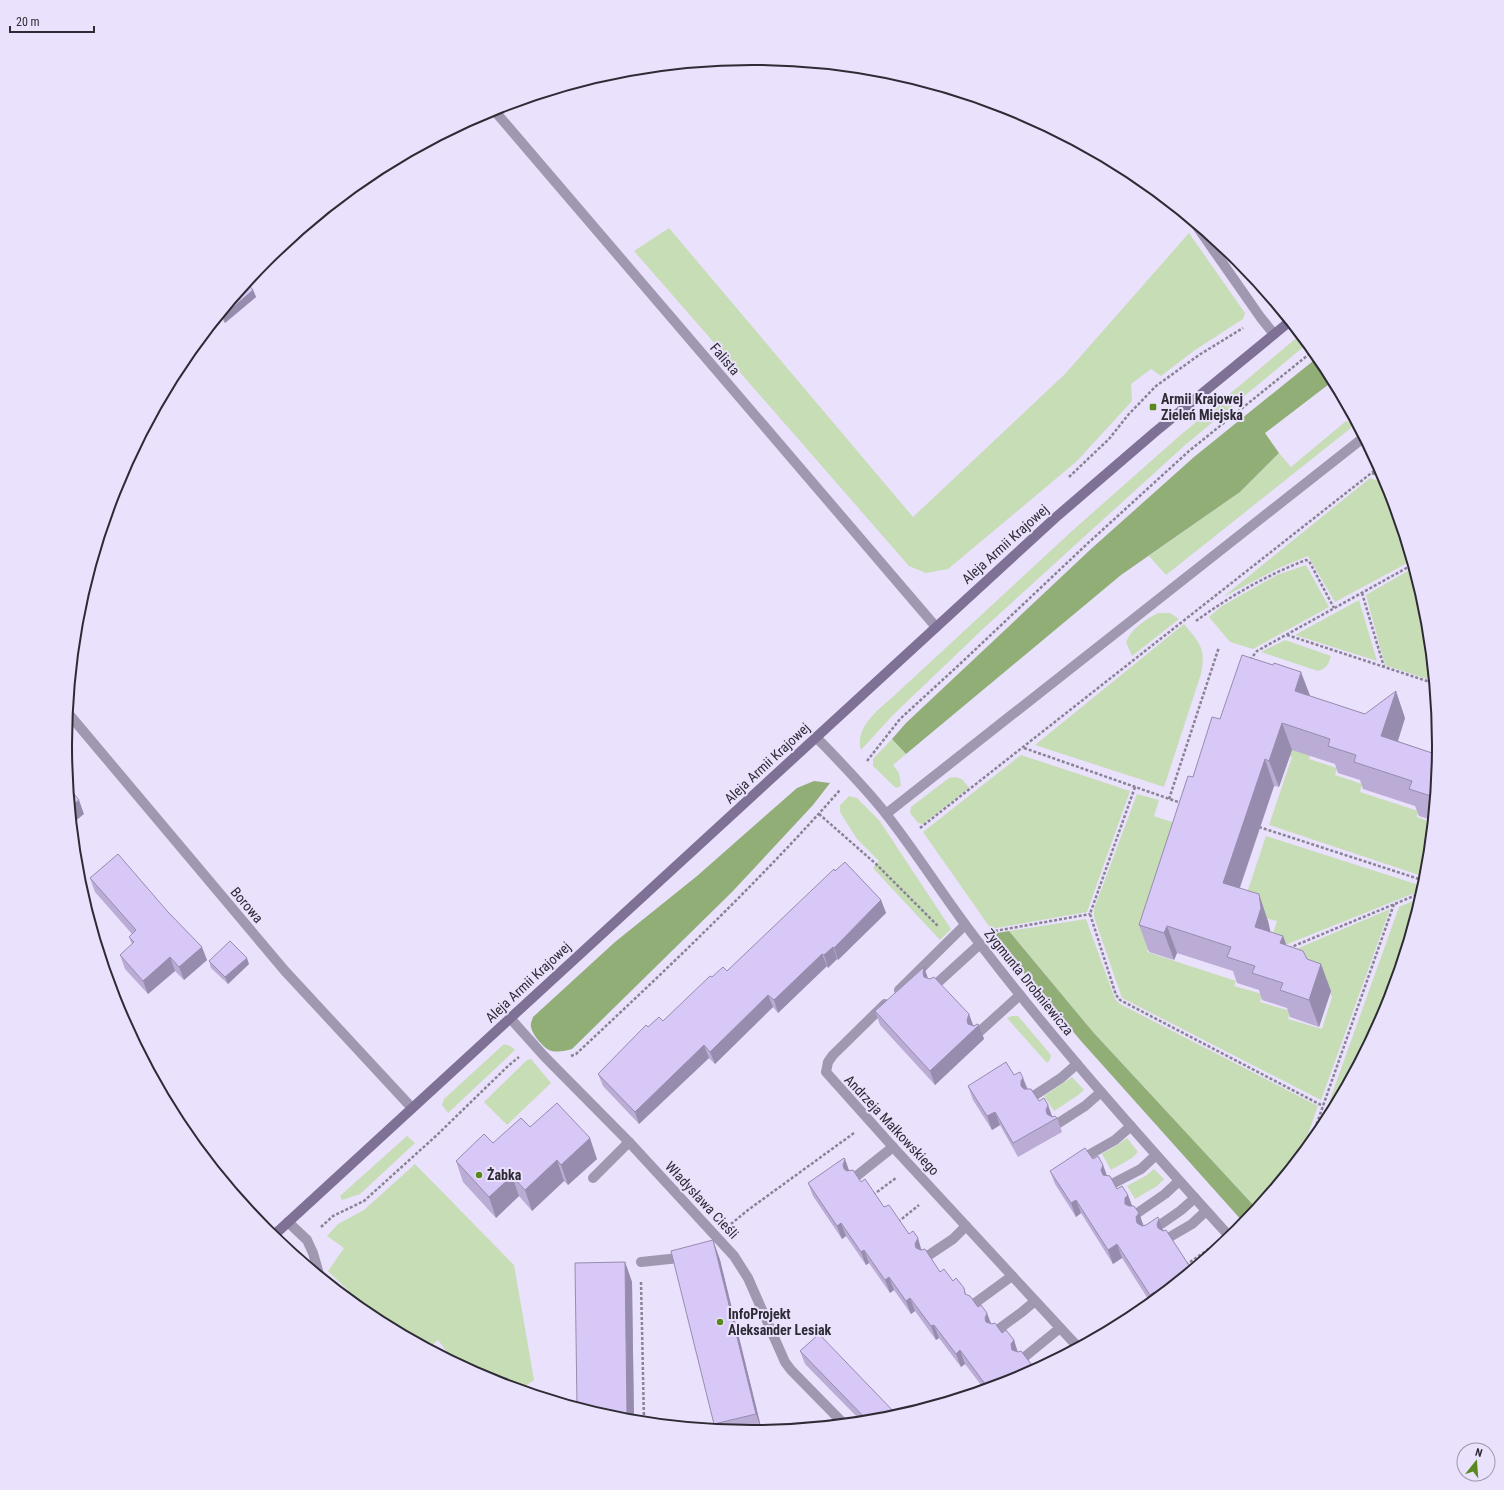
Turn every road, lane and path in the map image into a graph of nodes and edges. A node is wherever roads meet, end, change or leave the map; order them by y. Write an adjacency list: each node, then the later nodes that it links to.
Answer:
1 (498, 115): 13 (street, Falista)
2 (1206, 240): 4 (street)
3 (1286, 325): 4 (street, Aleja Armii Krajowej)
4 (1274, 334): 13 (street, Aleja Armii Krajowej)
5 (1308, 355): 22 (path)
6 (1360, 440): 28 (street)
7 (1372, 473): 8 (path); 21 (path)
8 (1375, 474)
9 (1408, 567): 10 (path)
10 (1362, 592): 11 (path); 17 (path)
11 (1334, 608): 12 (path); 14 (path)
12 (1196, 621)
13 (936, 627): 20 (street, Aleja Armii Krajowej)
14 (1286, 635): 16 (path); 17 (path)
15 (1219, 647): 25 (path)
16 (1250, 660)
17 (1384, 667): 18 (path)
18 (1429, 682)
19 (73, 718): 50 (street, Borowa)
20 (816, 737): 28 (street, Zygmunta Drobniewicza); 42 (street, Aleja Armii Krajowej)
21 (1023, 748): 24 (path); 30 (path)
22 (863, 765)
23 (843, 786): 27 (path)
24 (1135, 787): 25 (path); 34 (path)
25 (1169, 799): 26 (path)
26 (1182, 804)
27 (819, 814): 37 (path); 45 (path)
28 (886, 814): 35 (street, Zygmunta Drobniewicza)
29 (1258, 827): 31 (path)
30 (917, 831)
31 (1419, 879)
32 (1415, 896): 33 (path)
33 (1394, 904): 39 (path); 49 (path)
34 (1090, 914): 36 (path); 49 (path)
35 (965, 925): 37 (street, Andrzeja Małkowskiego); 38 (street, Zygmunta Drobniewicza)
36 (994, 932)
37 (951, 939): 52 (street, Andrzeja Małkowskiego)
38 (980, 944): 40 (street); 41 (street, Zygmunta Drobniewicza)
39 (1286, 949)
40 (934, 986)
41 (1020, 995): 43 (street); 46 (street, Zygmunta Drobniewicza)
42 (510, 1018): 50 (street, Aleja Armii Krajowej); 55 (street, Władysława Cieśli)
43 (978, 1033)
44 (522, 1054): 72 (path)
45 (566, 1059)
46 (1077, 1064): 47 (street, Zygmunta Drobniewicza); 48 (street)
47 (1101, 1092): 53 (street); 54 (street, Zygmunta Drobniewicza)
48 (1032, 1097)
49 (1323, 1106): 51 (path)
50 (412, 1108): 69 (street, Aleja Armii Krajowej)
51 (1317, 1123)
52 (872, 1124): 56 (street, Andrzeja Małkowskiego); 76 (path)
53 (1057, 1124)
54 (1131, 1126): 57 (street, Zygmunta Drobniewicza); 58 (street)
55 (629, 1142): 59 (street); 76 (street, Władysława Cieśli)
56 (893, 1147): 60 (street); 71 (street, Andrzeja Małkowskiego)
57 (1156, 1155): 62 (street, Zygmunta Drobniewicza); 63 (street)
58 (1068, 1167)
59 (593, 1178)
60 (854, 1178)
61 (897, 1178): 64 (path)
62 (1179, 1181): 65 (street, Zygmunta Drobniewicza); 68 (street)
63 (1112, 1184)
64 (872, 1196)
65 (1195, 1198): 67 (street, Zygmunta Drobniewicza); 74 (street)
66 (921, 1204): 70 (path)
67 (1206, 1211): 75 (street, Zygmunta Drobniewicza); 77 (street)
68 (1136, 1214)
69 (288, 1222): 73 (street, Aleja Armii Krajowej); 84 (street)
70 (897, 1223)
71 (966, 1226): 81 (street); 85 (street, Andrzeja Małkowskiego)
72 (317, 1230)
73 (277, 1232)
74 (1147, 1233)
75 (1226, 1233)
76 (717, 1236): 78 (street); 93 (street, Władysława Cieśli)
77 (1168, 1238)
78 (708, 1244)
79 (694, 1252): 82 (street)
80 (1202, 1254): 83 (path)
81 (926, 1257)
82 (640, 1262): 92 (path)
83 (1185, 1265)
84 (317, 1267)
85 (1012, 1276): 86 (street, Andrzeja Małkowskiego); 87 (street)
86 (1035, 1301): 88 (street, Andrzeja Małkowskiego); 89 (street)
87 (975, 1303)
88 (1060, 1328): 90 (street, Andrzeja Małkowskiego); 91 (street)
89 (996, 1331)
90 (1075, 1343)
91 (1022, 1359)
92 (644, 1416)
93 (839, 1419)

